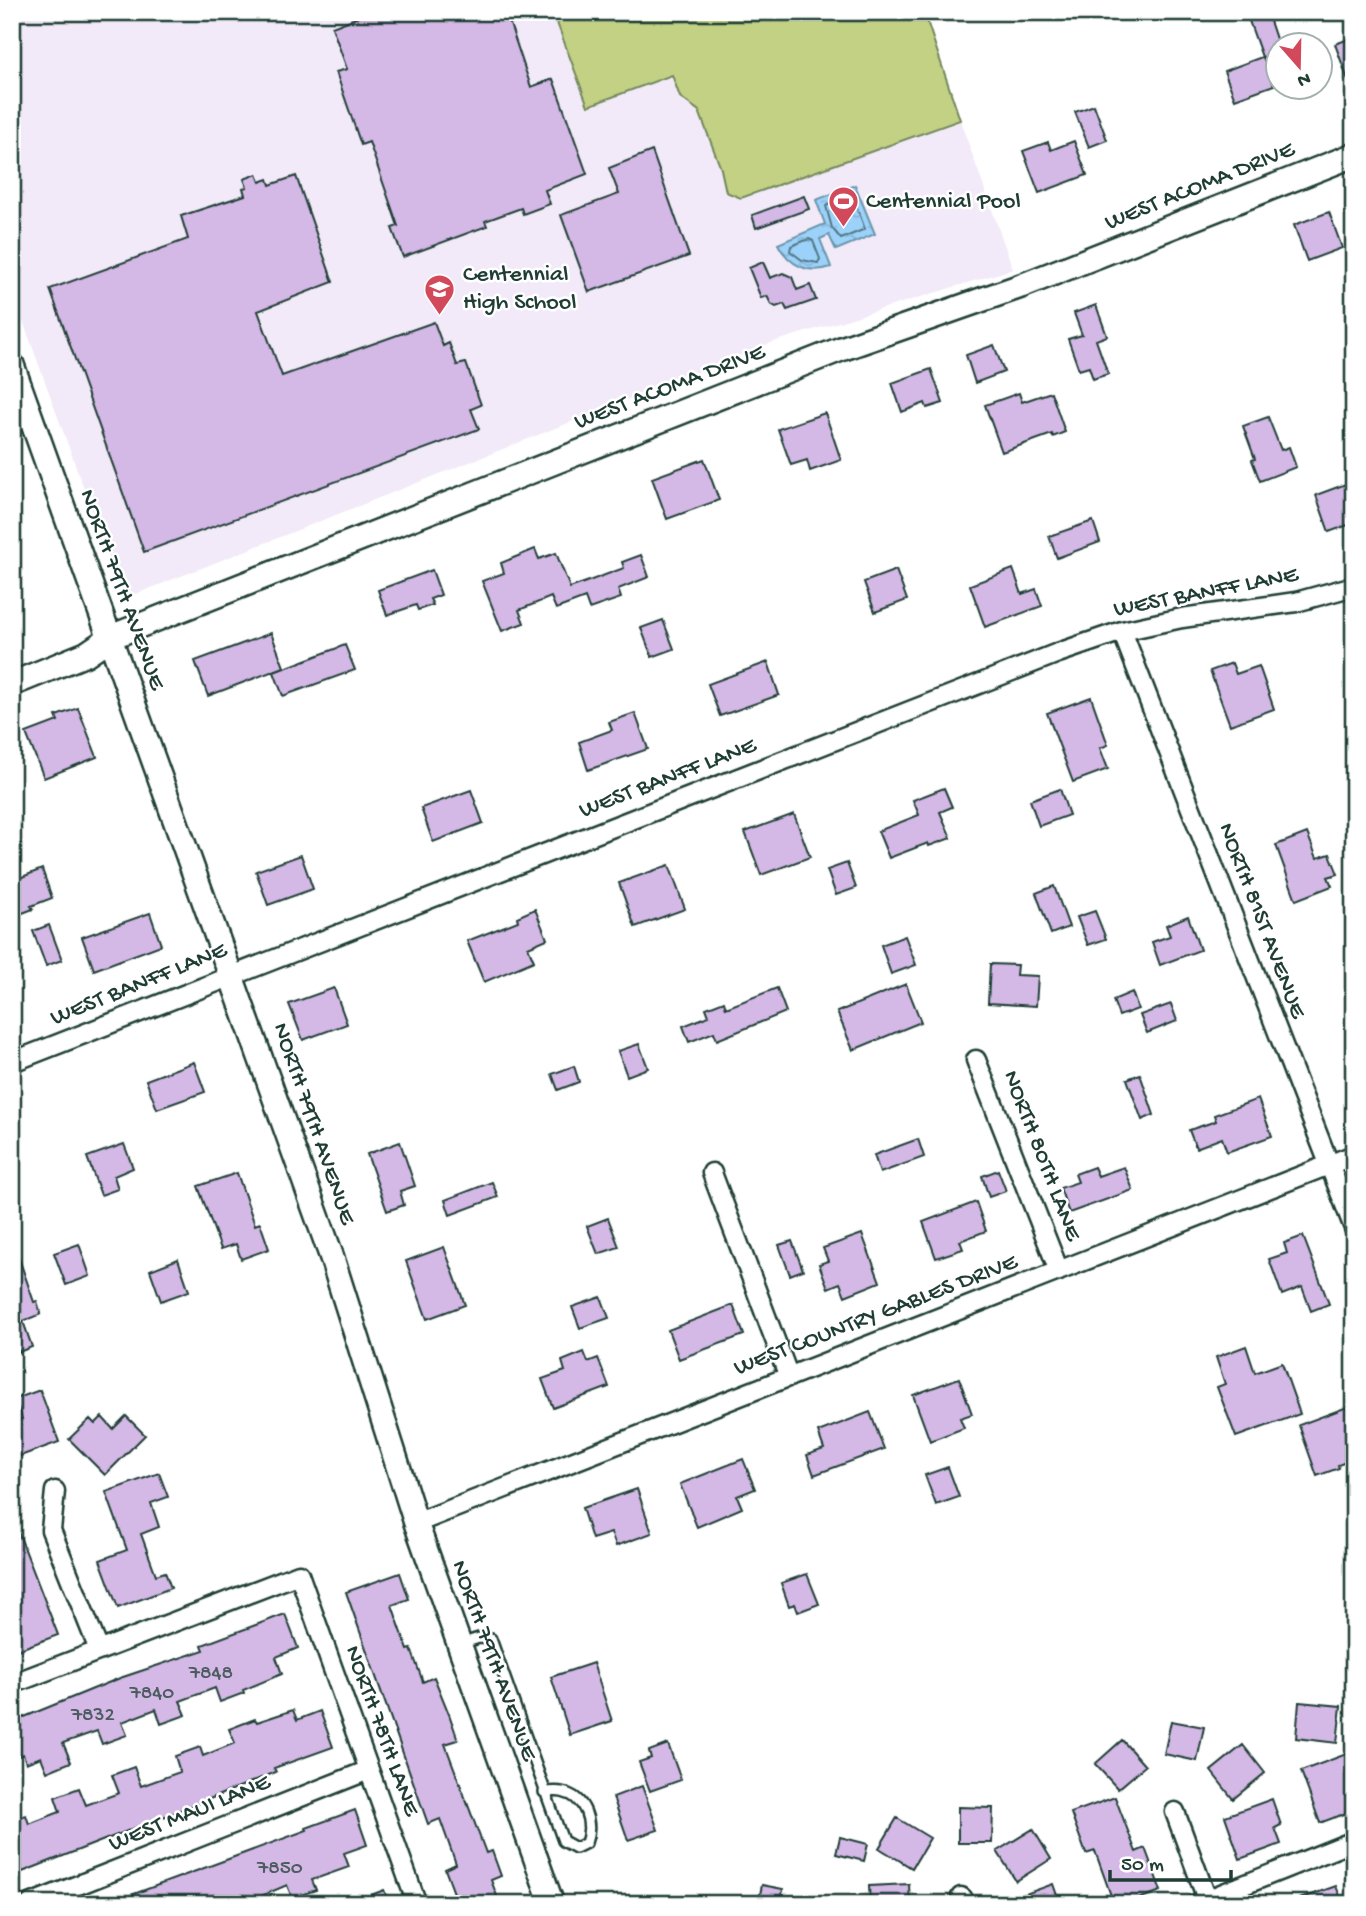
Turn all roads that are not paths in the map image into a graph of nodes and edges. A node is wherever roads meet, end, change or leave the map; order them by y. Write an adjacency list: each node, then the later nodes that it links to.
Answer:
1 (1354, 155): 5 (street, WEST ACOMA DRIVE)
2 (12, 365): 5 (street, NORTH 79TH AVENUE)
3 (1354, 586): 4 (street, WEST BANFF LANE)
4 (1122, 631): 7 (street, WEST BANFF LANE); 11 (street, NORTH 81ST AVENUE)
5 (111, 637): 6 (street, WEST ACOMA DRIVE); 7 (street, NORTH 79TH AVENUE)
6 (12, 684)
7 (232, 975): 9 (street, WEST BANFF LANE); 17 (street, NORTH 79TH AVENUE)
8 (976, 1060): 14 (street, NORTH 80TH LANE)
9 (12, 1062)
10 (1354, 1155): 11 (street, WEST COUNTRY GABLES DRIVE)
11 (1330, 1164): 13 (street, NORTH 81ST AVENUE); 14 (street, WEST COUNTRY GABLES DRIVE)
12 (712, 1172): 15 (street)
13 (1354, 1228)
14 (1059, 1271): 15 (street, WEST COUNTRY GABLES DRIVE)
15 (789, 1377): 17 (street, WEST COUNTRY GABLES DRIVE)
16 (55, 1491): 19 (street)
17 (416, 1523): 18 (street, NORTH 79TH AVENUE)
18 (459, 1644): 22 (lane); 28 (street, NORTH 79TH AVENUE)
19 (99, 1650): 20 (street); 21 (street, NORTH 78TH LANE)
20 (12, 1684)
21 (369, 1770): 26 (street, WEST MAUI LANE); 27 (street, NORTH 78TH LANE)
22 (544, 1792): 22 (lane)
23 (1175, 1812): 25 (street)
24 (1354, 1841): 25 (street)
25 (1201, 1901)
26 (30, 1904)
27 (417, 1904)
28 (552, 1904)

